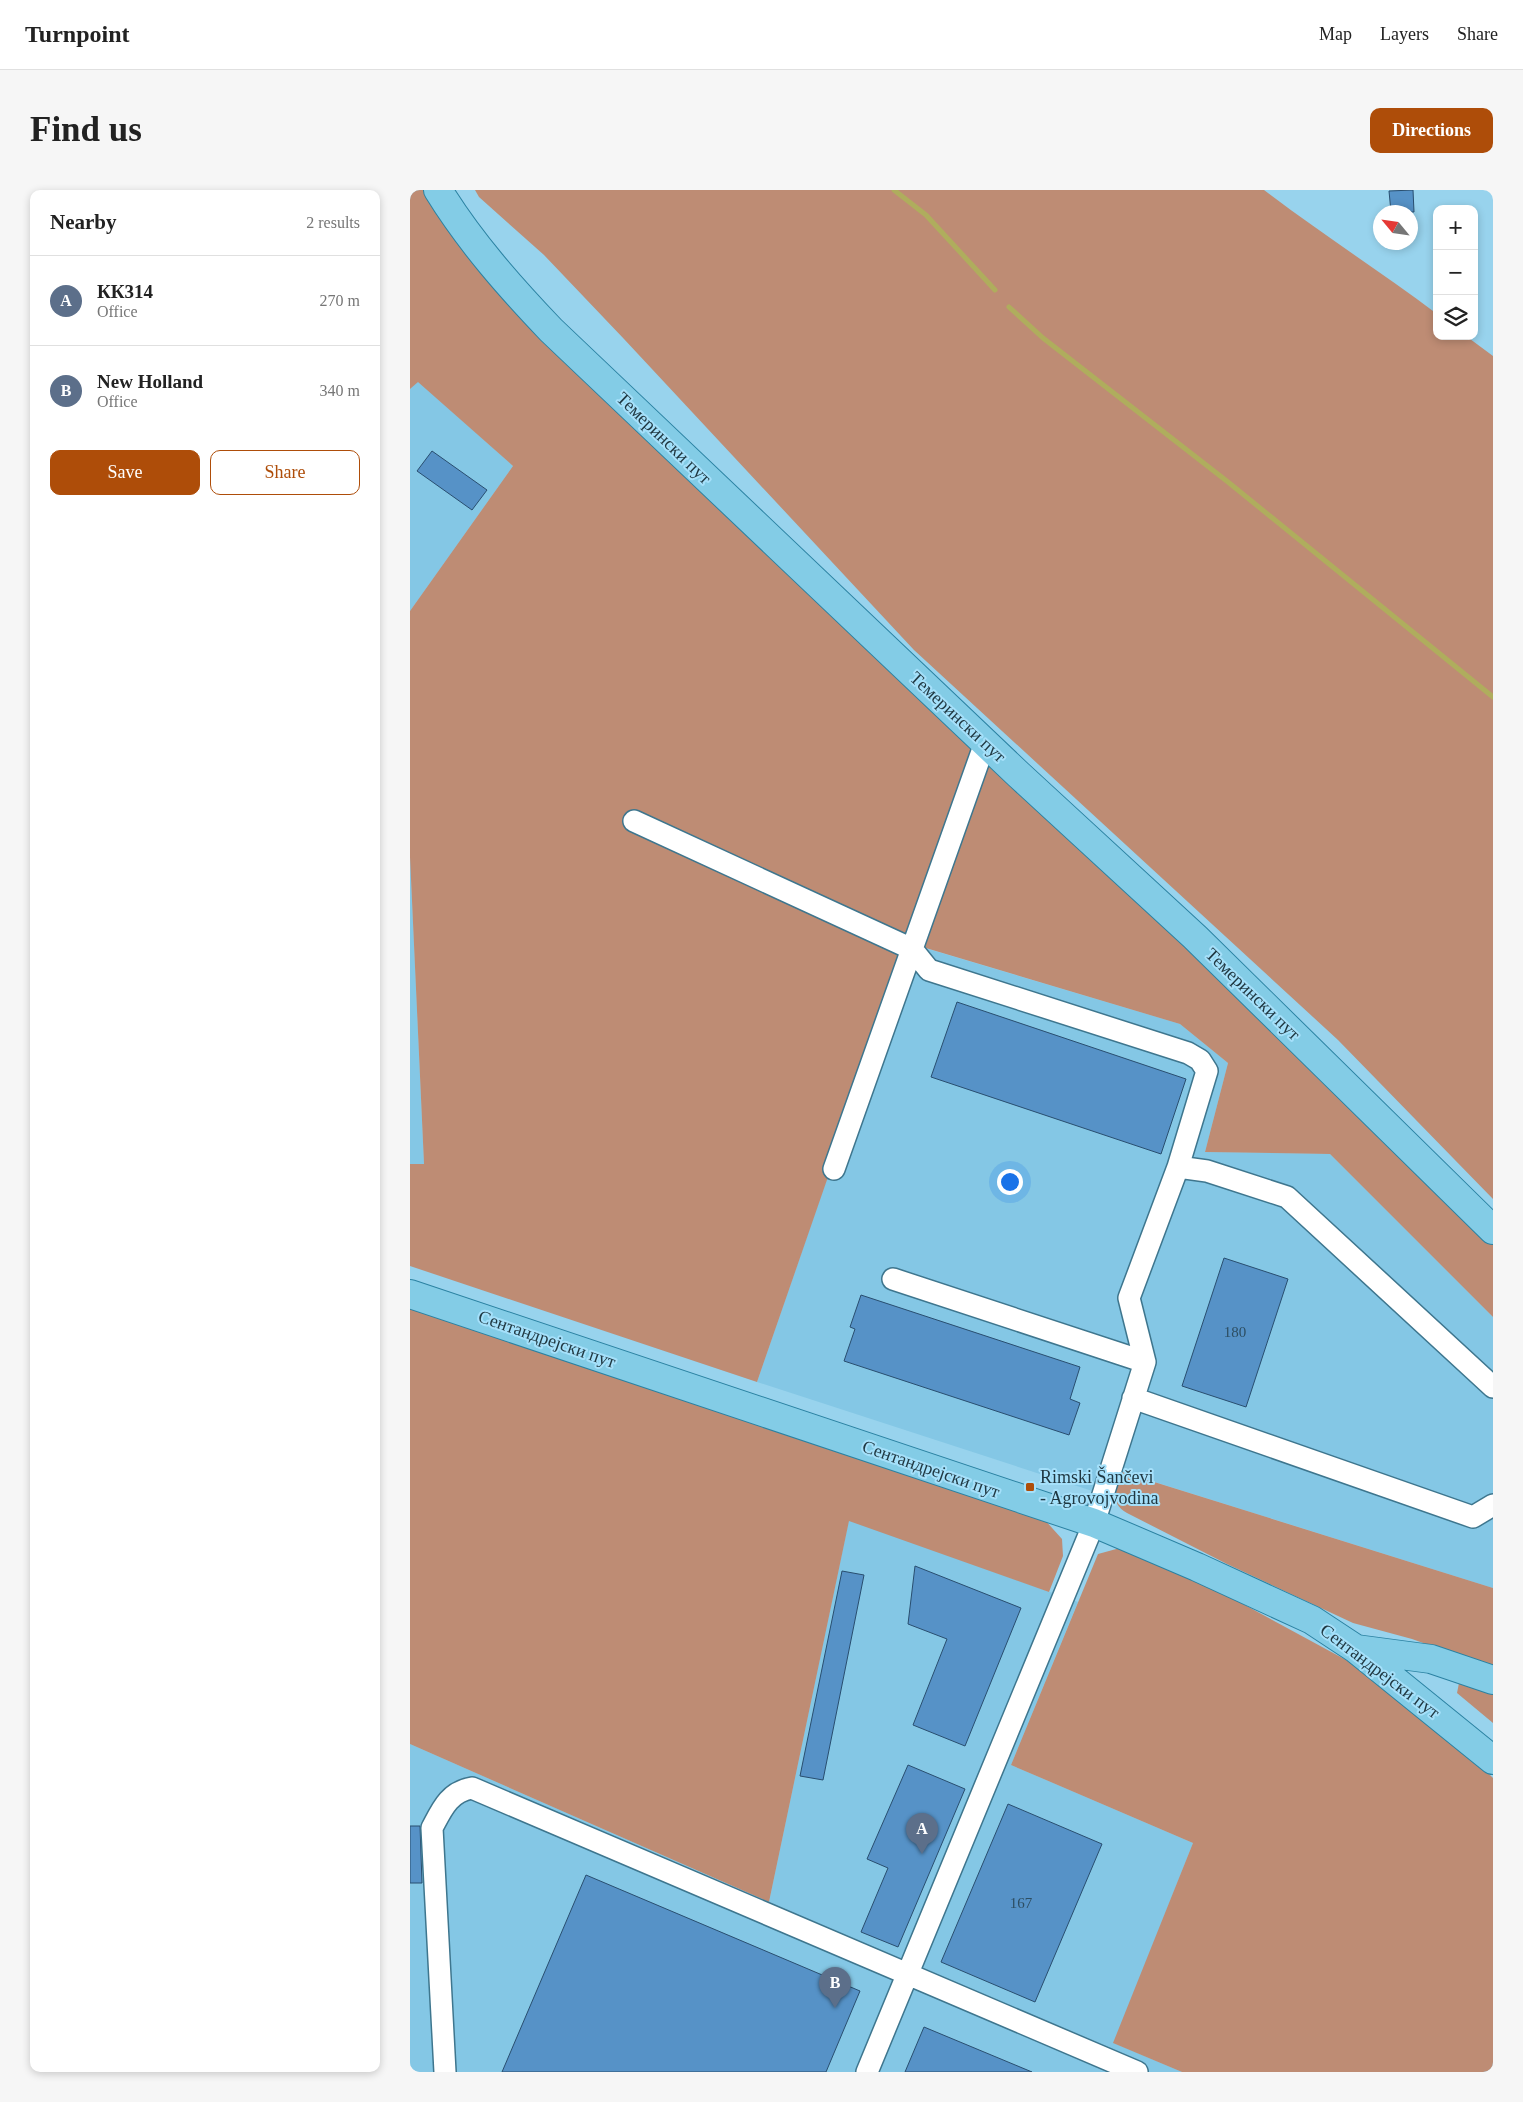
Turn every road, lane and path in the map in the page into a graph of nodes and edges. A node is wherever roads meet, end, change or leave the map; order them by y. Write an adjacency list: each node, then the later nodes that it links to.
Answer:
1 (438, 190): 2 (main road, Темерински пут)
2 (985, 743): 4 (lane); 7 (main road, Темерински пут)
3 (634, 820): 4 (lane)
4 (912, 949): 5 (lane); 6 (lane)
5 (1178, 1167): 10 (lane); 11 (lane)
6 (834, 1169)
7 (1493, 1230)
8 (893, 1279): 10 (lane)
9 (410, 1294): 14 (main road, Сентандрејски пут)
10 (1145, 1362): 12 (lane)
11 (1493, 1387)
12 (1133, 1398): 13 (lane); 14 (lane)
13 (1493, 1505)
14 (1094, 1524): 15 (main road, Сентандрејски пут); 18 (lane)
15 (1356, 1649): 16 (main road); 17 (main road, Сентандрејски пут)
16 (1493, 1680)
17 (1493, 1760)
18 (907, 1974): 19 (lane); 20 (lane); 21 (lane)
19 (445, 2072)
20 (867, 2072)
21 (1137, 2072)

